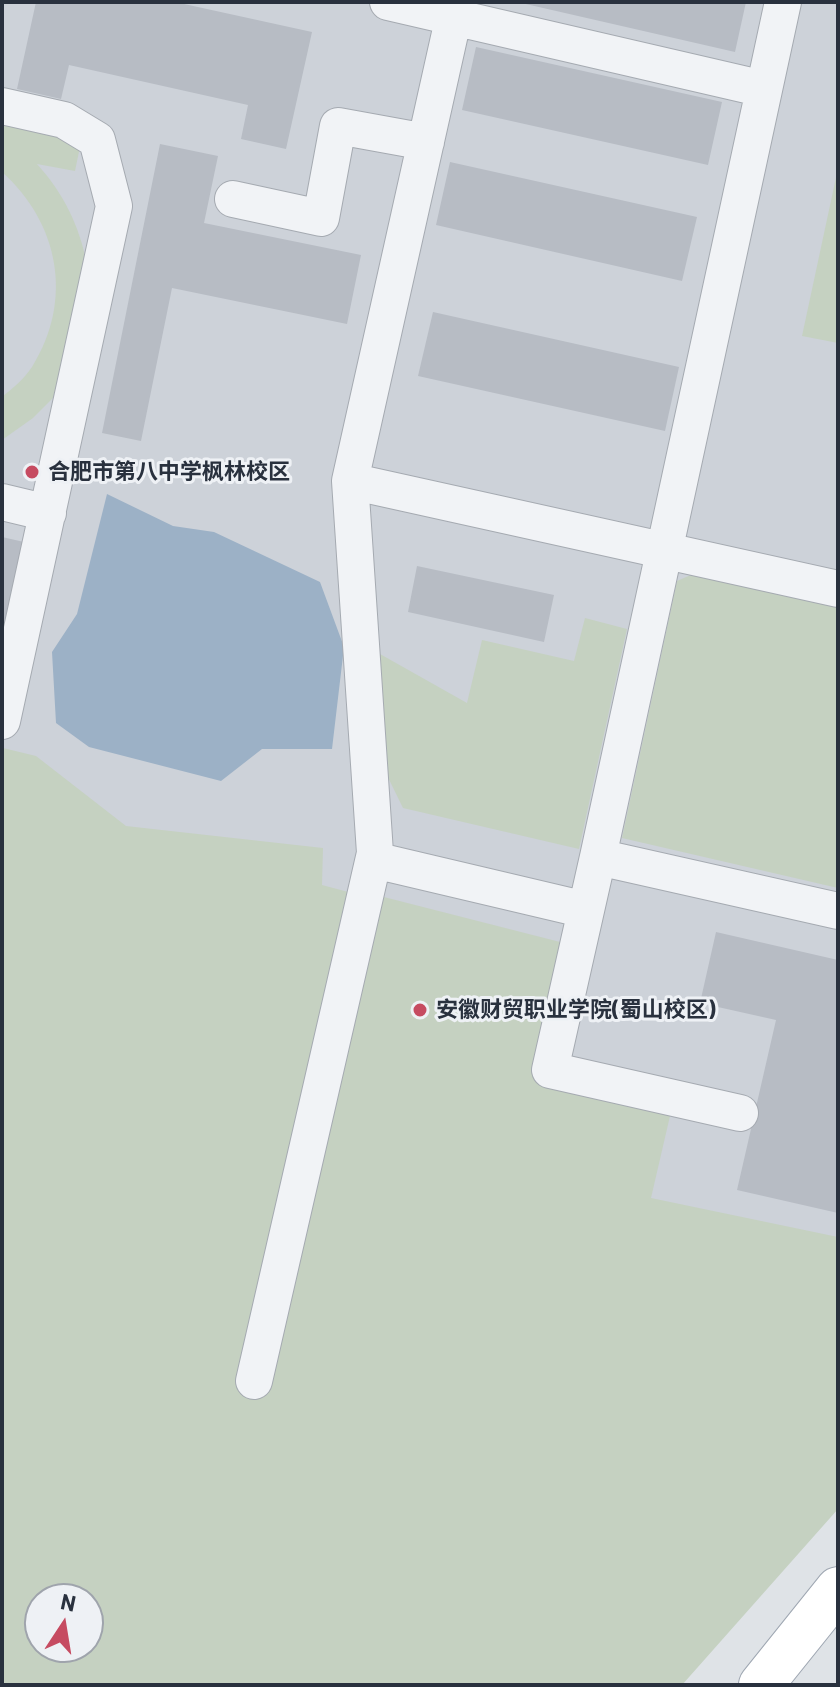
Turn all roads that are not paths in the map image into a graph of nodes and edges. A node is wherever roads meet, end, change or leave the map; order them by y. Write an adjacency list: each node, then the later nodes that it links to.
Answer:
1 (388, 2): 3 (lane)
2 (783, 2): 4 (lane)
3 (455, 9): 4 (lane); 6 (lane)
4 (764, 89): 11 (lane)
5 (2, 106): 10 (lane)
6 (426, 142): 7 (lane); 8 (lane)
7 (233, 199)
8 (350, 481): 11 (lane); 15 (lane)
9 (2, 502): 10 (lane)
10 (48, 513): 13 (lane)
11 (664, 551): 12 (lane); 14 (lane)
12 (838, 589)
13 (4, 701)
14 (598, 857): 16 (lane); 17 (lane)
15 (374, 860): 16 (lane); 19 (lane)
16 (586, 910): 18 (lane)
17 (838, 911)
18 (740, 1113)
19 (254, 1381)
20 (838, 1589): 21 (main road)
21 (761, 1685)

